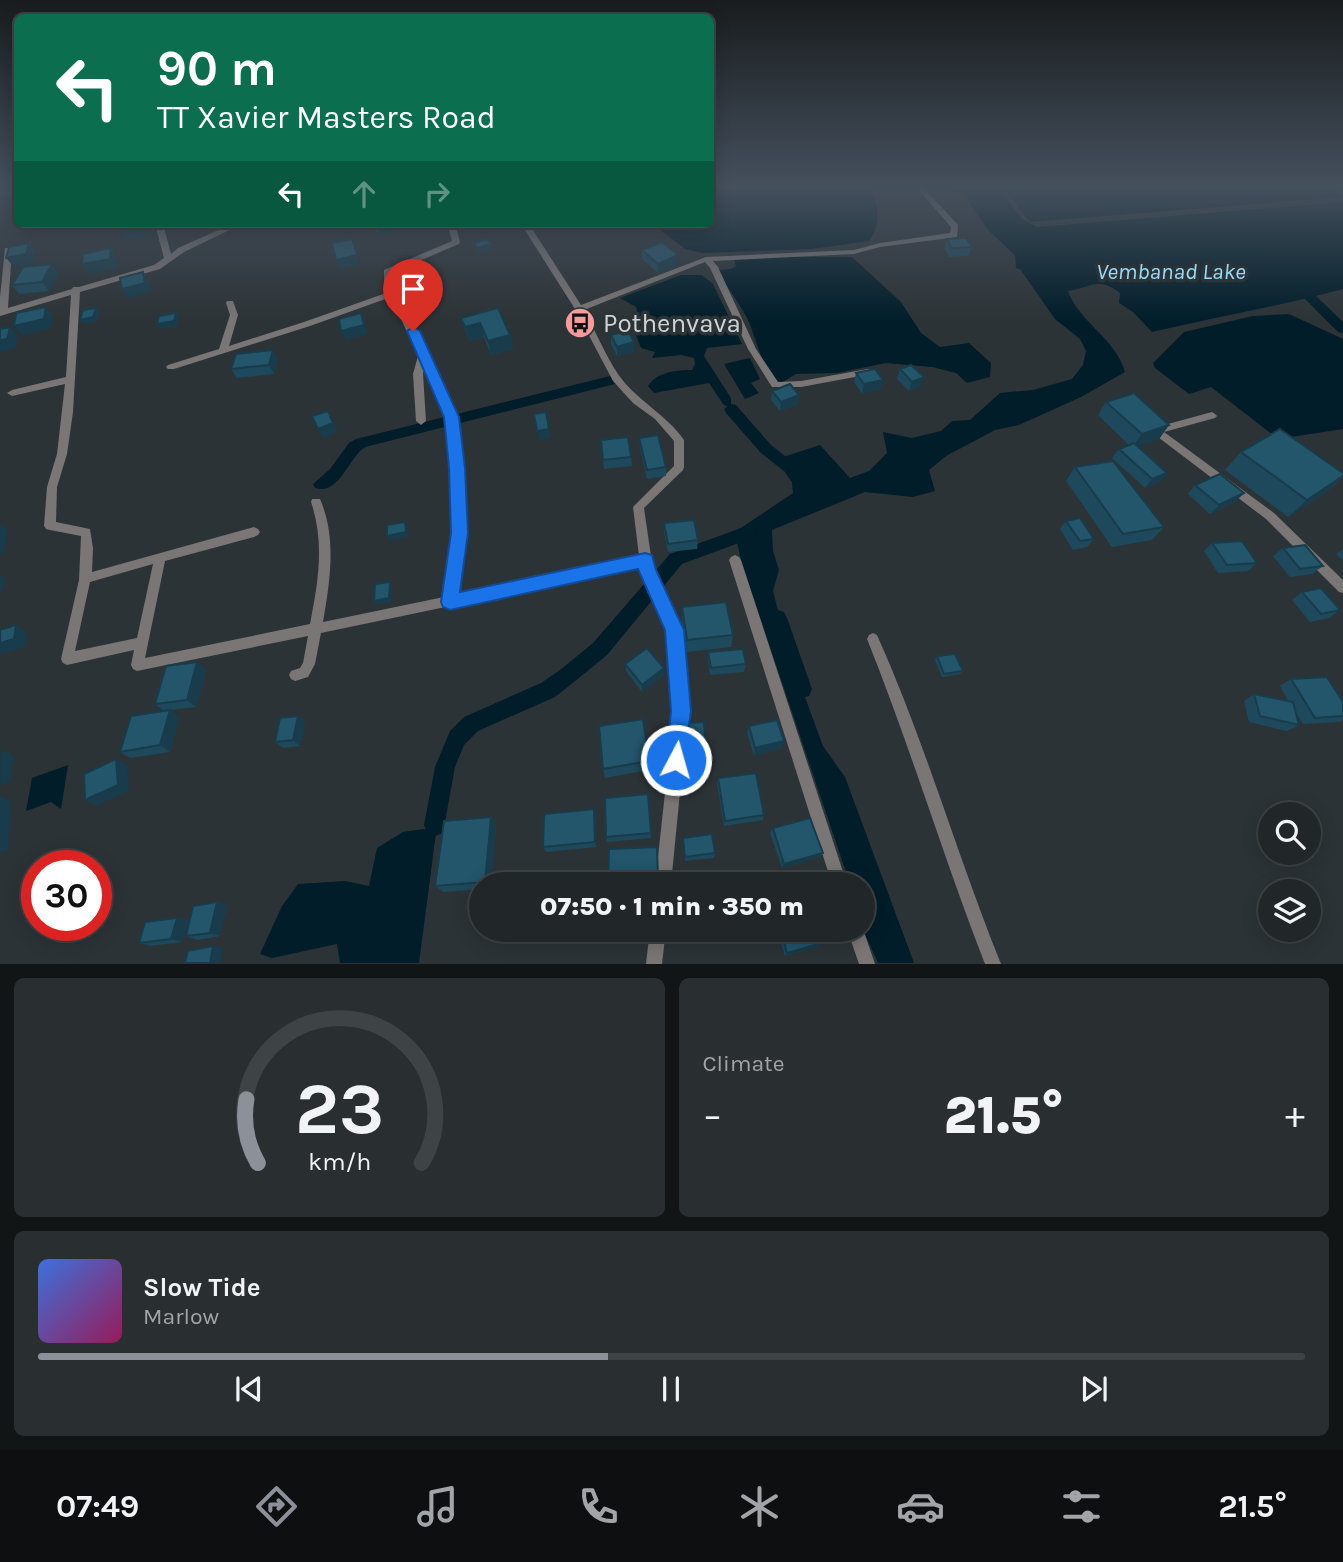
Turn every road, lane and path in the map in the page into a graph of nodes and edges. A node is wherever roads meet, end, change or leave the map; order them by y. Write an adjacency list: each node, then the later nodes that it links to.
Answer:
1 (161, 232): 7 (street)
2 (220, 232): 7 (street)
3 (453, 232): 10 (street)
4 (530, 232): 12 (street)
5 (954, 232): 8 (street)
6 (8, 250): 13 (street)
7 (168, 259): 9 (street)
8 (706, 259): 12 (street); 17 (street)
9 (76, 289): 13 (street); 18 (street)
10 (394, 293): 14 (street); 15 (street)
11 (230, 303): 14 (street)
12 (579, 309): 25 (street)
13 (2, 313)
14 (223, 351): 16 (street)
15 (423, 354): 21 (street); 29 (street)
16 (171, 367)
17 (868, 372)
18 (72, 379): 19 (street); 27 (street)
19 (12, 393)
20 (1212, 416): 28 (street)
21 (421, 421)
22 (316, 502): 30 (street)
23 (254, 532): 24 (street)
24 (160, 558): 27 (street); 32 (street)
25 (645, 560): 29 (street); 34 (street)
26 (734, 561): 35 (street)
27 (86, 578): 32 (street)
28 (1343, 588)
29 (450, 602): 30 (street)
30 (313, 630): 32 (street); 33 (street)
31 (873, 639): 40 (street)
32 (141, 643)
33 (295, 675)
34 (664, 872)
35 (836, 872)
36 (657, 942): 38 (street)
37 (859, 942): 39 (street)
38 (654, 964)
39 (867, 964)
40 (993, 964)

